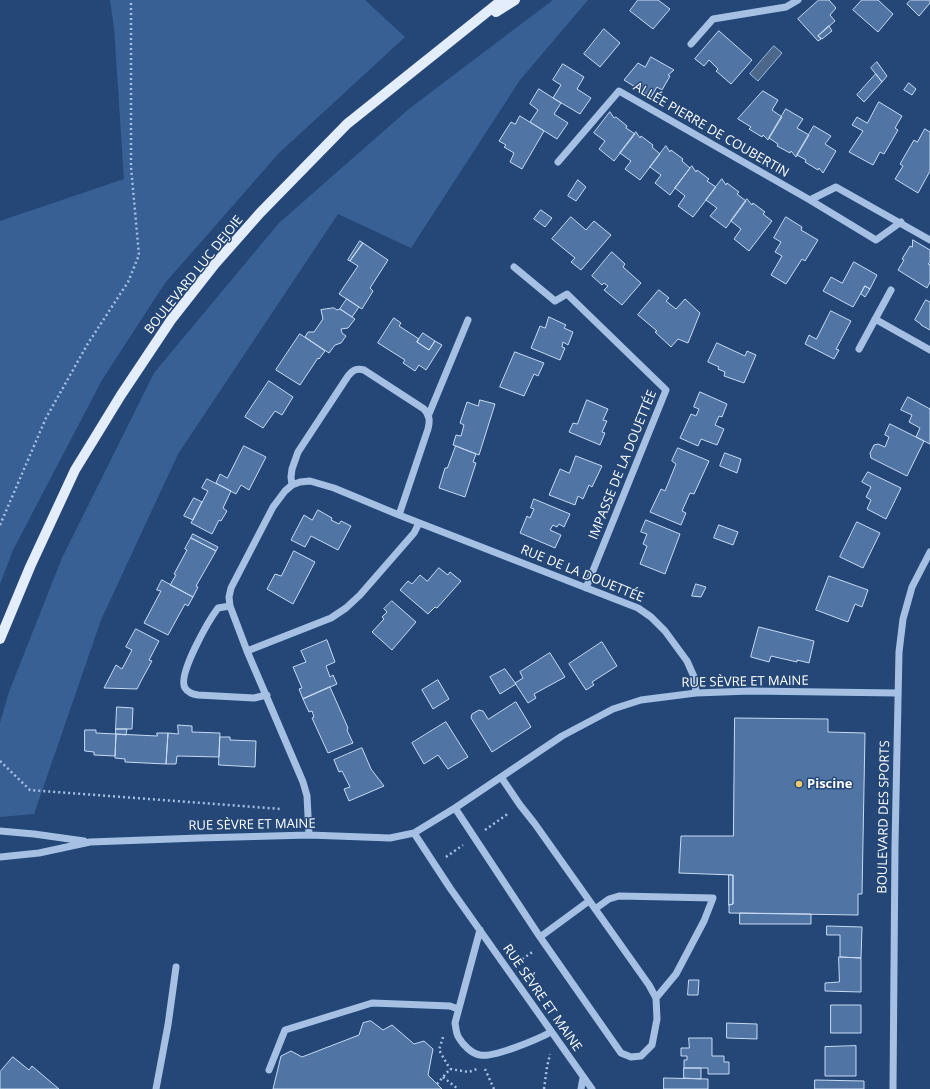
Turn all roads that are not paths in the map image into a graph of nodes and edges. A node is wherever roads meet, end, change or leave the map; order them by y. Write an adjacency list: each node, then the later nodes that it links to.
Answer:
1 (502, 0): 4 (main road, BOULEVARD LUC DEJOIE)
2 (515, 0): 4 (main road, BOULEVARD LUC DEJOIE)
3 (798, 0): 5 (street)
4 (465, 30): 23 (main road, BOULEVARD LUC DEJOIE)
5 (692, 44)
6 (558, 162): 7 (street, ALLÉE PIERRE DE COUBERTIN)
7 (810, 200): 8 (street); 8 (street, ALLÉE PIERRE DE COUBERTIN)
8 (901, 222): 9 (street)
9 (930, 240)
10 (514, 267): 21 (street, IMPASSE DE LA DOUETTÉE)
11 (892, 290): 12 (street)
12 (875, 319): 14 (street); 15 (street)
13 (468, 320): 16 (street)
14 (859, 349)
15 (930, 350)
16 (429, 414): 17 (street); 18 (street)
17 (292, 485): 18 (street, RUE DE LA DOUETTÉE); 22 (street)
18 (399, 515): 19 (street, RUE DE LA DOUETTÉE)
19 (418, 523): 21 (street, RUE DE LA DOUETTÉE); 24 (street)
20 (930, 552): 26 (street, BOULEVARD DES SPORTS)
21 (586, 588): 25 (street, RUE DE LA DOUETTÉE)
22 (230, 606): 24 (street); 27 (street)
23 (0, 639)
24 (247, 651): 27 (street)
25 (696, 693): 26 (street, RUE SÈVRE ET MAINE); 28 (street, RUE SÈVRE ET MAINE)
26 (897, 693): 48 (street, BOULEVARD DES SPORTS)
27 (267, 695): 32 (street)
28 (501, 777): 29 (street, RUE SÈVRE ET MAINE); 35 (street)
29 (455, 808): 31 (street, RUE SÈVRE ET MAINE); 38 (street)
30 (0, 831): 33 (street, RUE SÈVRE ET MAINE)
31 (414, 833): 32 (street, RUE SÈVRE ET MAINE); 37 (street, RUE SÈVRE ET MAINE)
32 (309, 836): 33 (street, RUE SÈVRE ET MAINE)
33 (90, 842): 34 (street, RUE SÈVRE ET MAINE)
34 (0, 858)
35 (589, 902): 36 (street); 38 (street)
36 (595, 909): 40 (street); 40 (street)
37 (480, 930): 41 (street); 42 (street, RUE SÈVRE ET MAINE)
38 (540, 937): 40 (street)
39 (176, 967): 45 (street)
40 (656, 998)
41 (458, 1009): 42 (street); 43 (street)
42 (551, 1032): 44 (street, RUE SÈVRE ET MAINE)
43 (269, 1070)
44 (583, 1078): 46 (street); 47 (street, RUE SÈVRE ET MAINE)
45 (156, 1089)
46 (581, 1089)
47 (592, 1089)
48 (893, 1089)

